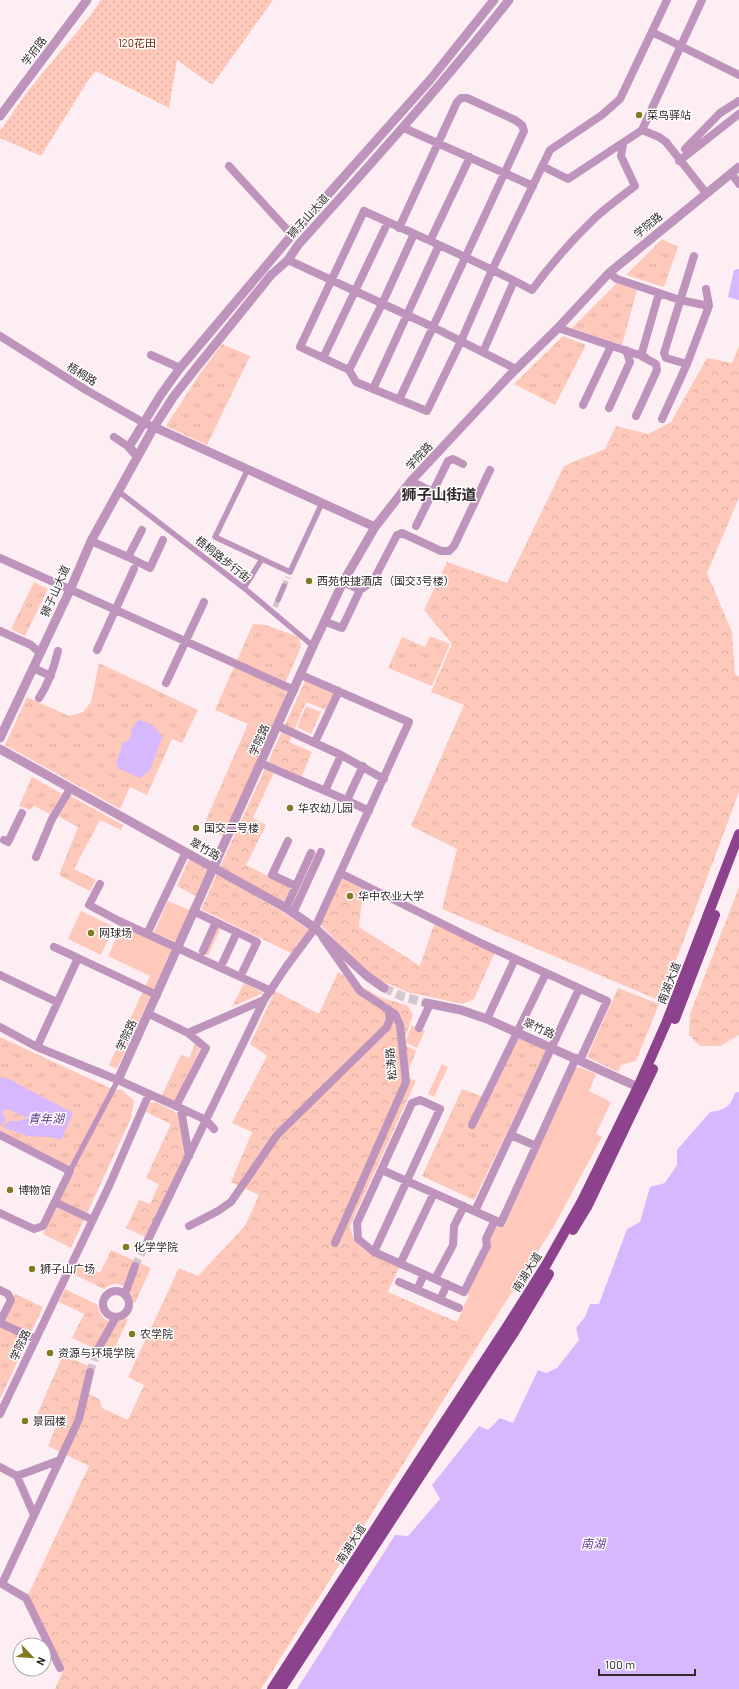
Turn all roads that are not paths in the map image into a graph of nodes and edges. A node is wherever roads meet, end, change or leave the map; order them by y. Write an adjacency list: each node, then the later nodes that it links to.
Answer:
1 (87, 0): 11 (street, 学府路)
2 (494, 0): 30 (street, 狮子山大道)
3 (509, 0): 12 (street, 狮子山大道)
4 (667, 0): 6 (street)
5 (702, 0): 7 (street)
6 (652, 32): 7 (street); 20 (street)
7 (681, 45): 8 (street); 13 (street)
8 (739, 75)
9 (739, 101): 16 (street)
10 (739, 114): 18 (street)
11 (0, 116)
12 (404, 128): 14 (street); 35 (street, 狮子山大道)
13 (642, 130): 15 (street); 18 (street)
14 (438, 142): 17 (street); 22 (street); 28 (street)
15 (622, 144): 20 (street); 39 (street)
16 (685, 149)
17 (470, 157): 22 (street); 31 (street)
18 (679, 161): 26 (street)
19 (229, 166): 30 (street)
20 (542, 166): 25 (street)
21 (739, 167): 23 (street, 学院路)
22 (504, 172): 25 (street); 34 (street)
23 (731, 172): 24 (street); 26 (street, 学院路)
24 (739, 184)
25 (533, 186): 36 (street)
26 (706, 193): 37 (street, 学院路)
27 (388, 222): 28 (street); 38 (street); 41 (street)
28 (399, 228): 29 (street)
29 (414, 234): 31 (street); 44 (street)
30 (292, 235): 59 (street, 狮子山大道)
31 (430, 242): 32 (street)
32 (439, 246): 34 (street); 46 (street)
33 (694, 256): 43 (street)
34 (465, 257): 36 (street); 47 (street)
35 (288, 260): 38 (street); 69 (street, 狮子山大道)
36 (492, 270): 39 (street); 50 (street)
37 (609, 273): 42 (street); 48 (street, 学院路)
38 (332, 281): 41 (street); 56 (street)
39 (514, 281): 53 (street)
40 (706, 289): 45 (street)
41 (356, 292): 44 (street); 56 (street)
42 (659, 293): 43 (street); 55 (street)
43 (680, 300): 45 (street); 58 (street)
44 (382, 304): 46 (street); 61 (street)
45 (709, 306): 58 (street)
46 (408, 316): 47 (street); 62 (street)
47 (432, 327): 50 (street); 63 (street)
48 (558, 328): 51 (street); 60 (street, 学院路)
49 (0, 336): 68 (street, 梧桐路)
50 (461, 341): 53 (street); 63 (street)
51 (611, 346): 52 (street); 64 (street)
52 (626, 350): 55 (street); 65 (street)
53 (483, 352): 60 (street)
54 (151, 355): 59 (street)
55 (641, 356): 57 (street); 66 (street)
56 (323, 358): 61 (street)
57 (650, 359)
58 (687, 364): 67 (street)
59 (180, 368): 68 (street, 狮子山大道)
60 (516, 369): 76 (street, 学院路)
61 (349, 370): 62 (street)
62 (373, 389): 63 (street)
63 (399, 400)
64 (583, 405)
65 (609, 408)
66 (636, 416)
67 (662, 419)
68 (144, 423): 69 (street, 梧桐路); 71 (street, 狮子山大道)
69 (154, 427): 72 (street, 狮子山大道); 74 (street)
70 (114, 437): 71 (street)
71 (130, 447): 72 (street)
72 (137, 456): 77 (street, 狮子山大道)
73 (463, 464): 78 (street)
74 (248, 469): 80 (street); 88 (street)
75 (490, 470): 94 (street)
76 (411, 481): 78 (street); 82 (street, 学院路)
77 (118, 491): 85 (street, 狮子山大道); 92 (street, 梧桐路步行街)
78 (432, 491): 79 (street); 81 (street)
79 (447, 499)
80 (322, 503): 82 (street); 88 (street)
81 (416, 526)
82 (375, 527): 90 (street, 学院路)
83 (142, 530): 86 (street)
84 (163, 540): 86 (street)
85 (90, 541): 86 (street); 93 (street, 狮子山大道)
86 (128, 557)
87 (0, 558): 93 (street)
88 (262, 559): 92 (street)
89 (134, 569): 97 (street)
90 (343, 582): 94 (street); 98 (street, 学院路)
91 (284, 586): 95 (street)
92 (244, 588): 101 (street, 梧桐路步行街)
93 (70, 590): 97 (street); 104 (street, 狮子山大道)
94 (360, 590): 98 (street)
95 (278, 600)
96 (204, 602): 100 (street)
97 (115, 610): 100 (street); 102 (street)
98 (326, 622): 101 (street, 学院路)
99 (0, 631): 104 (street)
100 (185, 641): 108 (street); 109 (street)
101 (313, 646): 106 (street, 学院路)
102 (97, 650)
103 (58, 651): 107 (street)
104 (40, 653): 105 (street, 狮子山大道)
105 (33, 668): 107 (street); 113 (street, 狮子山大道)
106 (301, 675): 109 (street, 学院路); 110 (street)
107 (51, 676): 111 (street)
108 (166, 683)
109 (294, 690): 112 (street, 学院路)
110 (339, 691): 114 (street); 119 (street)
111 (39, 698)
112 (278, 726): 114 (street); 117 (street, 学院路)
113 (0, 738)
114 (315, 742): 116 (street)
115 (0, 749): 120 (street, 翠竹路)
116 (341, 755): 118 (street); 121 (street)
117 (261, 764): 121 (street); 133 (street, 学院路)
118 (363, 766): 119 (street); 122 (street)
119 (384, 779): 123 (street)
120 (70, 789): 128 (street, 翠竹路); 132 (street)
121 (325, 791): 122 (street)
122 (347, 800): 123 (street)
123 (369, 811): 134 (street)
124 (22, 813): 126 (street)
125 (739, 834): 170 (main road, 南湖大道)
126 (4, 840)
127 (288, 841): 136 (street)
128 (186, 852): 133 (street, 翠竹路); 142 (street)
129 (321, 852): 137 (street)
130 (739, 852): 218 (main road, 南湖大道)
131 (311, 853): 136 (street)
132 (36, 857)
133 (214, 868): 137 (street, 翠竹路); 138 (street, 学院路)
134 (340, 873): 140 (street); 147 (street)
135 (100, 884): 142 (street)
136 (296, 886): 137 (street)
137 (290, 911): 140 (street, 翠竹路)
138 (195, 912): 139 (street); 144 (street, 学院路)
139 (216, 922): 141 (street); 145 (street)
140 (315, 928): 152 (street, 翠竹路); 154 (street); 159 (street, 松涛路)
141 (237, 932): 148 (street); 149 (street)
142 (147, 934): 144 (street)
143 (54, 947): 146 (street)
144 (178, 948): 154 (street); 155 (street, 学院路)
145 (203, 951)
146 (78, 958): 155 (street); 157 (street)
147 (515, 959): 150 (street); 161 (street)
148 (223, 962)
149 (243, 971)
150 (546, 973): 153 (street); 164 (street)
151 (0, 975): 157 (street)
152 (384, 988)
153 (579, 988): 167 (street); 168 (street)
154 (271, 991): 156 (street)
155 (157, 995): 160 (street, 学院路)
156 (264, 1000): 165 (street); 173 (street)
157 (58, 1002): 166 (street)
158 (428, 1004): 161 (street, 翠竹路); 163 (street)
159 (388, 1009): 190 (street); 192 (street, 松涛路)
160 (149, 1014): 165 (street); 169 (street, 学院路)
161 (487, 1018): 164 (street, 翠竹路)
162 (0, 1027): 166 (street)
163 (419, 1028)
164 (517, 1032): 167 (street, 翠竹路); 174 (street)
165 (188, 1033): 172 (street)
166 (36, 1047): 169 (street)
167 (552, 1047): 168 (street, 翠竹路); 177 (street)
168 (578, 1059): 170 (street, 翠竹路); 178 (street)
169 (118, 1080): 171 (street); 181 (street)
170 (638, 1086): 217 (main road, 南湖大道)
171 (149, 1094): 172 (street); 188 (street, 学院路)
172 (178, 1108): 173 (street); 179 (street)
173 (206, 1120): 175 (street); 179 (street)
174 (472, 1125)
175 (214, 1129)
176 (0, 1135): 181 (street)
177 (511, 1135): 178 (street); 186 (street)
178 (536, 1146): 189 (street)
179 (189, 1156): 191 (street)
180 (382, 1170): 182 (street); 182 (street); 193 (street)
181 (70, 1171): 184 (street)
182 (407, 1181): 183 (street); 193 (street)
183 (434, 1193): 185 (street); 194 (street)
184 (55, 1202): 187 (street); 188 (street)
185 (464, 1206): 186 (street); 197 (street)
186 (475, 1211): 189 (street)
187 (0, 1213)
188 (93, 1220): 207 (street, 学院路)
189 (495, 1220): 199 (street)
190 (189, 1226)
191 (148, 1240)
192 (335, 1243)
193 (374, 1252): 194 (street)
194 (400, 1264): 196 (street)
195 (136, 1266): 202 (street)
196 (424, 1274): 197 (street); 201 (street)
197 (436, 1279): 199 (street)
198 (399, 1282): 201 (street)
199 (447, 1284): 203 (street)
200 (0, 1290): 206 (street)
201 (417, 1290): 203 (street)
202 (125, 1294): 205 (street); 205 (street)
203 (440, 1300): 204 (street)
204 (459, 1308)
205 (116, 1317): 208 (street)
206 (0, 1323): 207 (street)
207 (36, 1339): 210 (street, 学院路)
208 (98, 1348)
209 (90, 1372): 211 (street)
210 (0, 1414)
211 (60, 1460): 213 (street); 214 (street)
212 (0, 1467): 213 (street)
213 (17, 1476): 214 (street)
214 (34, 1515): 215 (street)
215 (1, 1583): 216 (street)
216 (60, 1668)
217 (272, 1689)
218 (281, 1689)

